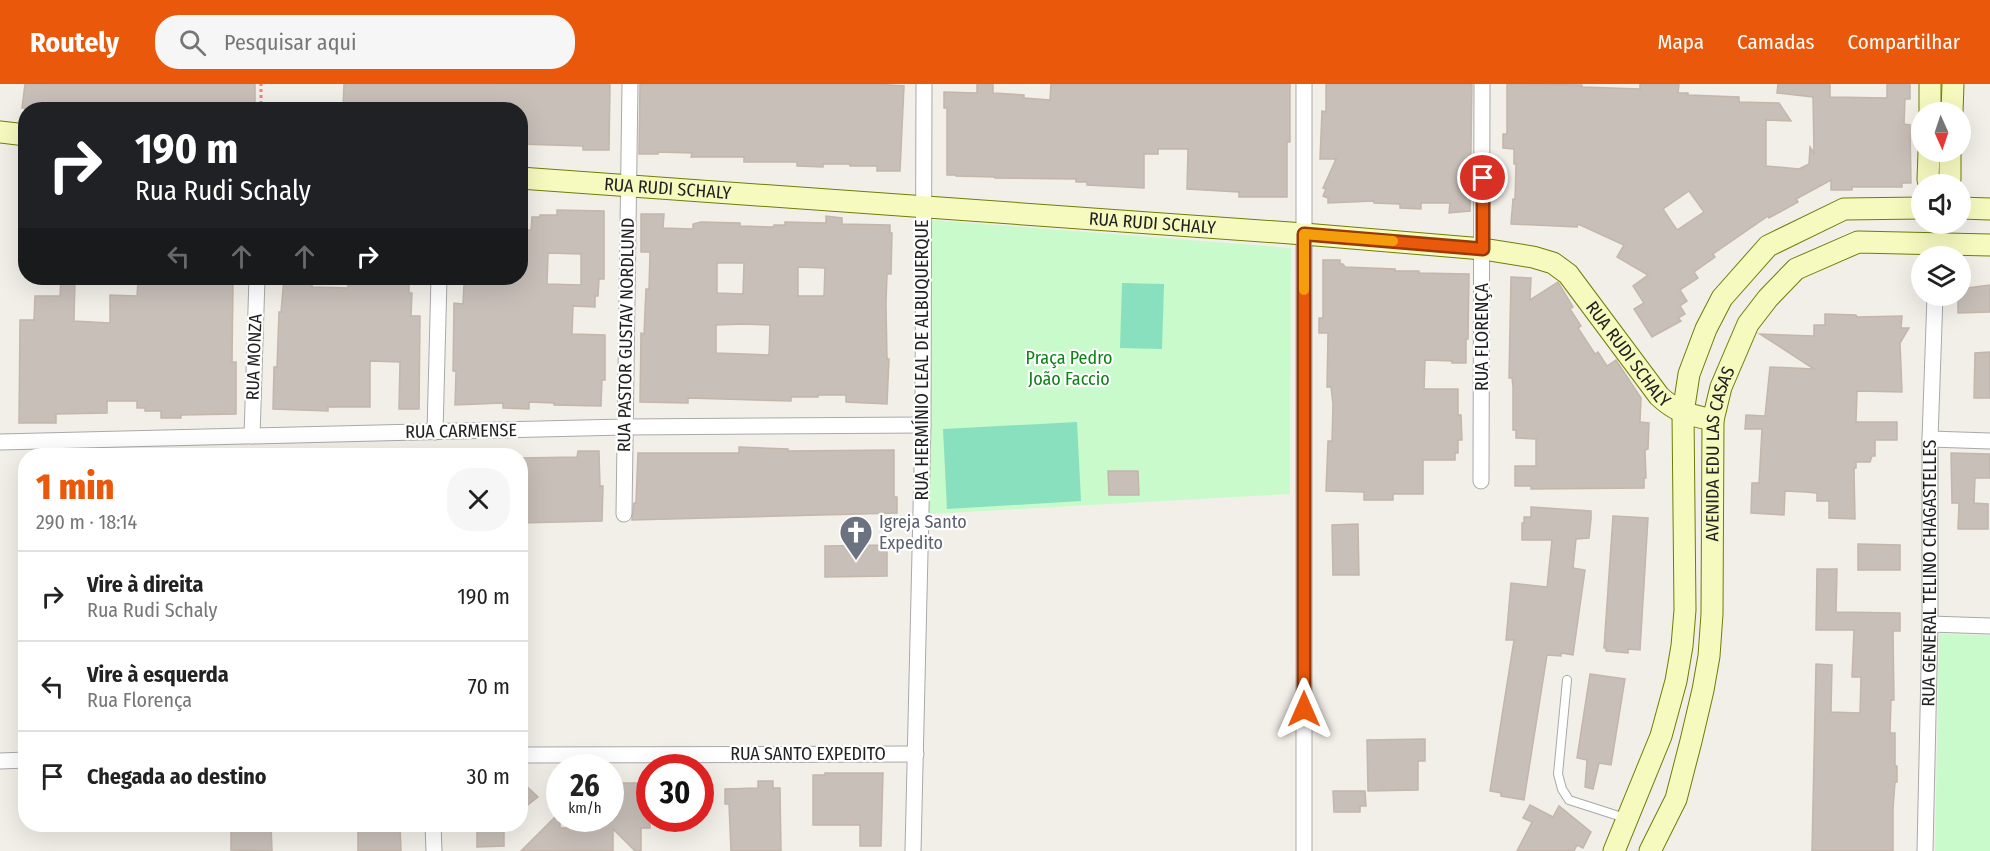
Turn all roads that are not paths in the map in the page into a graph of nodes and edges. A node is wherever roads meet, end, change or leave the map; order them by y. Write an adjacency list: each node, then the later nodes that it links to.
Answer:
1 (630, 84): 12 (street, RUA PASTOR GUSTAV NORDLUND)
2 (924, 84): 13 (street, RUA HERMÍNIO LEAL DE ALBUQUERQUE)
3 (1304, 84): 17 (street)
4 (1482, 84): 20 (street, RUA FLORENÇA)
5 (1930, 84): 7 (street)
6 (1953, 84): 8 (street)
7 (1930, 102)
8 (1952, 102)
9 (0, 132): 10 (street)
10 (18, 134)
11 (528, 179): 12 (street, RUA RUDI SCHALY)
12 (628, 187): 13 (street, RUA RUDI SCHALY); 27 (street, RUA PASTOR GUSTAV NORDLUND)
13 (923, 207): 17 (street, RUA RUDI SCHALY); 26 (street, RUA HERMÍNIO LEAL DE ALBUQUERQUE)
14 (1911, 208): 24 (street, AVENIDA EDU LAS CASAS)
15 (1971, 208): 16 (street)
16 (1990, 209)
17 (1304, 234): 20 (street, RUA RUDI SCHALY); 48 (street)
18 (1937, 241): 19 (street, AVENIDA EDU LAS CASAS); 25 (street, AVENIDA EDU LAS CASAS)
19 (1990, 245)
20 (1483, 249): 24 (street, RUA RUDI SCHALY); 33 (street, RUA FLORENÇA)
21 (257, 285): 29 (street, RUA MONZA)
22 (439, 285): 28 (street)
23 (1935, 306): 30 (street, RUA GENERAL TELINO CHAGASTELLES)
24 (1683, 413): 25 (street, RUA RUDI SCHALY); 38 (street, AVENIDA EDU LAS CASAS)
25 (1713, 420): 39 (street, AVENIDA EDU LAS CASAS)
26 (923, 425): 27 (street, RUA CARMENSE); 40 (street, RUA HERMÍNIO LEAL DE ALBUQUERQUE)
27 (625, 427): 28 (street, RUA CARMENSE); 34 (street, RUA PASTOR GUSTAV NORDLUND)
28 (435, 432): 29 (street, RUA CARMENSE)
29 (252, 436): 32 (street, RUA CARMENSE)
30 (1930, 439): 31 (street); 35 (street, RUA GENERAL TELINO CHAGASTELLES)
31 (1990, 441)
32 (0, 442)
33 (1481, 482)
34 (624, 514)
35 (1930, 624): 36 (street); 51 (street, RUA GENERAL TELINO CHAGASTELLES)
36 (1990, 626)
37 (1567, 680): 44 (lane)
38 (1676, 681): 39 (street); 44 (street, AVENIDA EDU LAS CASAS)
39 (1703, 690): 50 (street, AVENIDA EDU LAS CASAS)
40 (916, 754): 41 (street, RUA SANTO EXPEDITO); 47 (street, RUA HERMÍNIO LEAL DE ALBUQUERQUE)
41 (528, 755)
42 (0, 760): 43 (street)
43 (18, 760)
44 (1628, 819): 49 (street, AVENIDA EDU LAS CASAS)
45 (433, 832): 46 (street)
46 (434, 851)
47 (913, 851)
48 (1304, 851)
49 (1614, 851)
50 (1650, 851)
51 (1925, 851)

